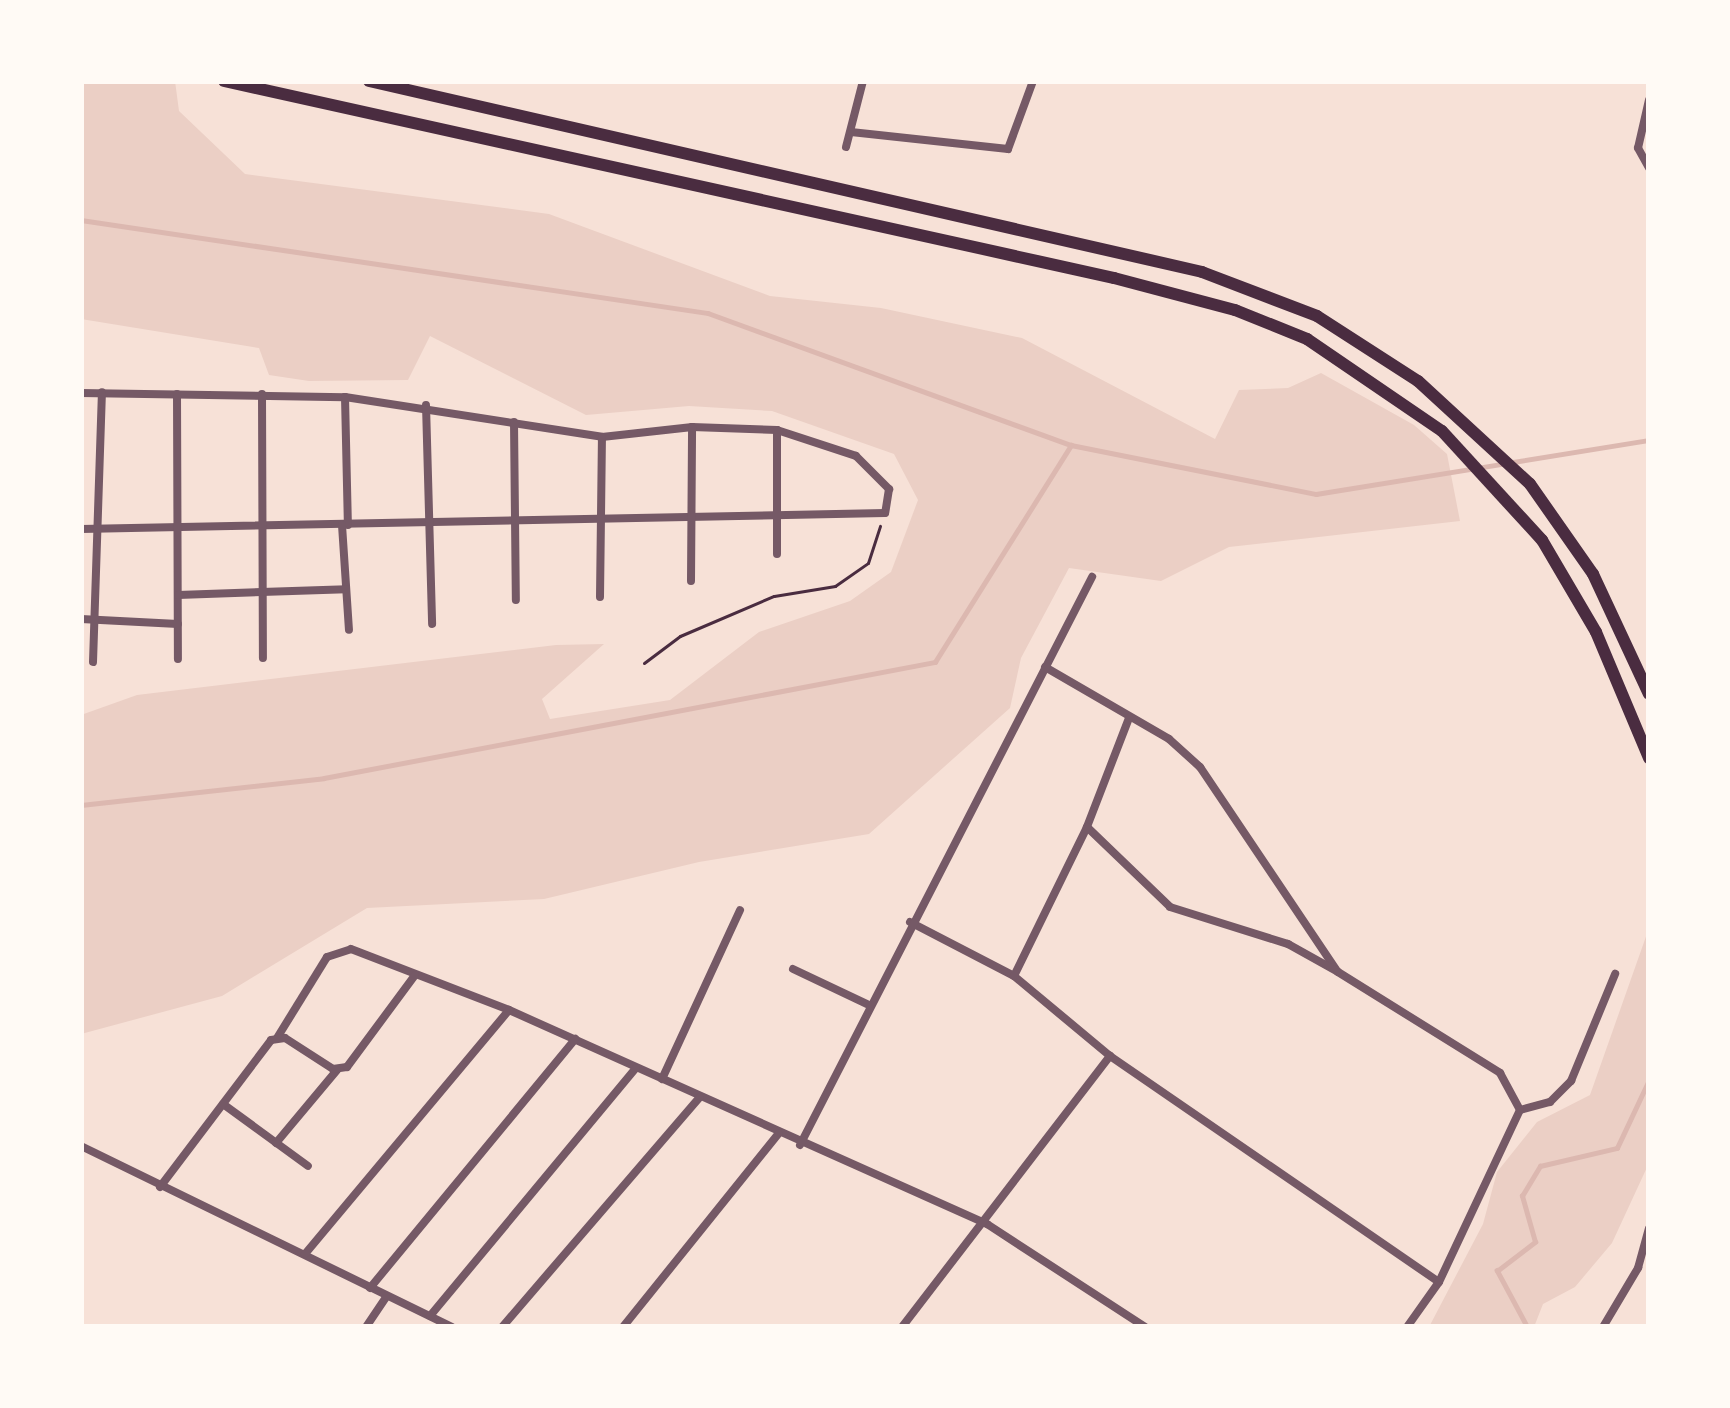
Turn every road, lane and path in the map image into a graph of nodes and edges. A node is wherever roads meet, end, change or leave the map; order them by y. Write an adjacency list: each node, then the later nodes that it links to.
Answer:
1 (224, 81): 50 (highway)
2 (370, 81): 48 (highway)
3 (863, 81): 6 (street)
4 (1033, 81): 6 (street)
5 (1649, 100): 8 (street)
6 (851, 132): 7 (street)
7 (846, 147)
8 (1645, 164)
9 (81, 392): 10 (street)
10 (103, 392): 11 (street); 28 (street)
11 (176, 394): 12 (street); 29 (street)
12 (262, 394): 13 (street); 25 (street)
13 (345, 398): 14 (street); 26 (street)
14 (426, 404): 15 (street); 24 (street)
15 (514, 422): 18 (street); 22 (street)
16 (692, 427): 17 (street); 18 (street); 21 (street)
17 (777, 430): 19 (street); 20 (street)
18 (602, 437): 23 (street)
19 (885, 512): 20 (street); 46 (path)
20 (777, 516): 21 (street); 30 (street)
21 (689, 517): 23 (street); 32 (street)
22 (517, 518): 23 (street); 24 (street); 37 (street)
23 (601, 518): 36 (street)
24 (429, 521): 26 (street); 41 (street)
25 (263, 524): 26 (street); 29 (street); 34 (street)
26 (345, 525): 33 (street)
27 (81, 529): 28 (street)
28 (96, 529): 29 (street); 38 (street)
29 (177, 531): 35 (street)
30 (777, 554)
31 (1092, 577): 47 (street)
32 (691, 581)
33 (346, 590): 34 (street); 42 (street)
34 (264, 593): 35 (street); 43 (street)
35 (178, 595): 40 (street)
36 (600, 597)
37 (516, 600)
38 (95, 618): 39 (street); 40 (street); 45 (street)
39 (81, 619)
40 (178, 624): 44 (street)
41 (432, 624)
42 (349, 630)
43 (263, 658)
44 (178, 659)
45 (93, 662)
46 (644, 663)
47 (1045, 667): 49 (street); 53 (street)
48 (1649, 694)
49 (1129, 718): 51 (street); 55 (street)
50 (1649, 758)
51 (1087, 827): 55 (street); 58 (street)
52 (740, 910): 66 (street)
53 (910, 922): 58 (street); 59 (street)
54 (793, 970): 59 (street)
55 (1338, 972): 69 (street)
56 (1615, 974): 69 (street)
57 (415, 975): 60 (street); 61 (street); 65 (street)
58 (1014, 976): 63 (street)
59 (867, 1004): 72 (street)
60 (509, 1010): 62 (street); 78 (street)
61 (277, 1038): 65 (street); 68 (street)
62 (575, 1039): 64 (street); 80 (street)
63 (1110, 1056): 76 (street); 79 (street)
64 (636, 1068): 66 (street); 82 (street)
65 (337, 1070): 71 (street)
66 (662, 1079): 67 (street)
67 (700, 1096): 70 (street); 85 (street)
68 (224, 1104): 71 (street); 75 (street)
69 (1520, 1110): 79 (street)
70 (778, 1134): 72 (street); 86 (street)
71 (277, 1143): 74 (street)
72 (800, 1145): 76 (street)
73 (81, 1146): 75 (street)
74 (308, 1166)
75 (160, 1187): 78 (street)
76 (987, 1224): 87 (street); 88 (street)
77 (1649, 1228): 90 (street)
78 (305, 1254): 80 (street)
79 (1439, 1282): 89 (street)
80 (370, 1288): 81 (street)
81 (387, 1296): 82 (street); 83 (street)
82 (430, 1316): 84 (street)
83 (366, 1327)
84 (452, 1327)
85 (502, 1327)
86 (623, 1327)
87 (902, 1327)
88 (1145, 1327)
89 (1407, 1327)
90 (1603, 1327)

